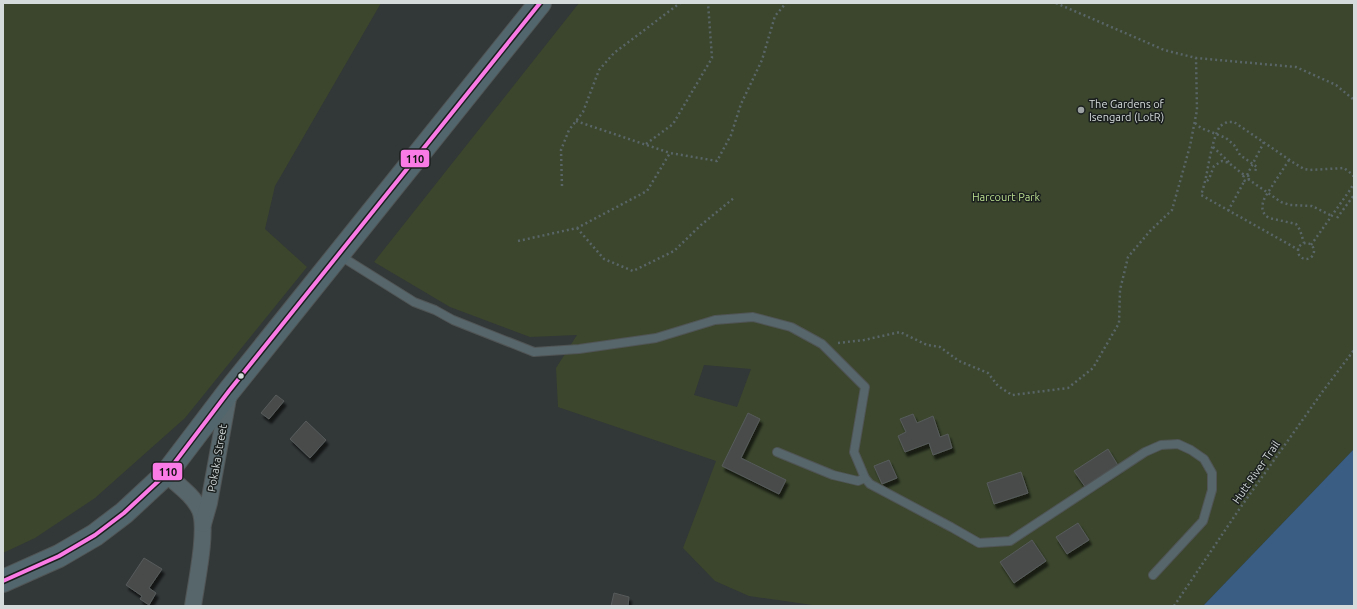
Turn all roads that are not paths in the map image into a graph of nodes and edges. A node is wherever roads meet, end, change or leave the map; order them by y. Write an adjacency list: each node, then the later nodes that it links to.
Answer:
1 (540, 3): 2 (street)
2 (339, 255): 3 (street); 6 (lane)
3 (229, 391): 5 (street); 7 (street, Pokaka Street)
4 (777, 452): 6 (lane)
5 (166, 474): 7 (street, Pokaka Street); 9 (street)
6 (865, 478): 8 (lane)
7 (203, 524): 10 (street, Pokaka Street)
8 (1153, 576)
9 (3, 581)
10 (193, 606)

